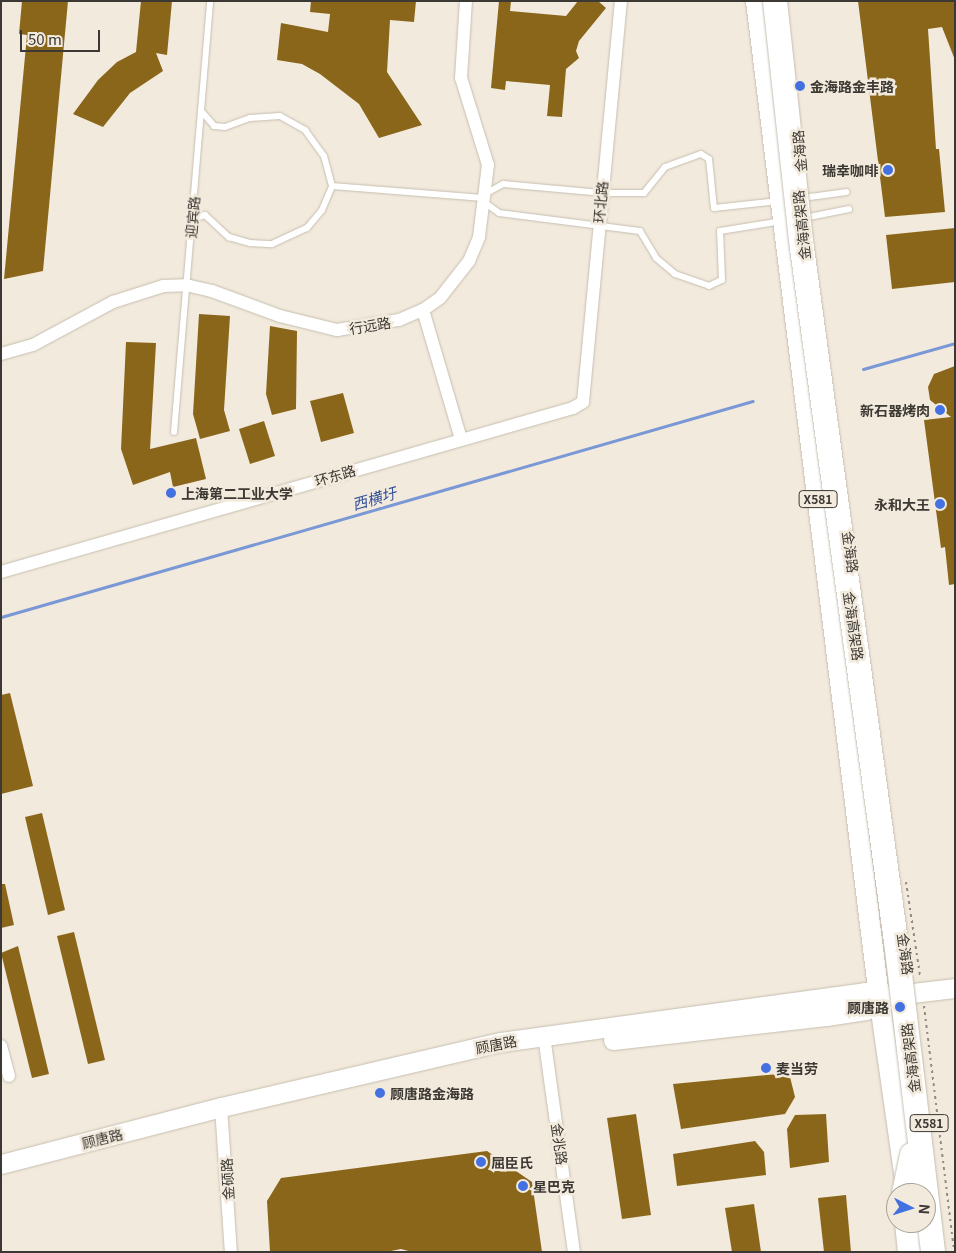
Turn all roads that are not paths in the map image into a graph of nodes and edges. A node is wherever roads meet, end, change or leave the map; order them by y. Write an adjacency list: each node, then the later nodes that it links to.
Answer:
1 (210, 1): 8 (lane, 迎宾路)
2 (466, 1): 12 (street, 行远路)
3 (621, 1): 11 (street, 环北路)
4 (756, 1): 13 (main road, 金海路 / X581)
5 (760, 1): 33 (highway, 金海高架路)
6 (775, 1): 47 (highway, 金海高架路, bridge)
7 (780, 1): 14 (main road, 金海路 / X581)
8 (201, 110): 9 (lane); 16 (lane, 迎宾路)
9 (332, 186): 12 (lane); 16 (lane)
10 (847, 192): 14 (lane)
11 (601, 193): 12 (lane); 13 (lane); 18 (street, 环北路)
12 (484, 198): 18 (lane); 20 (street, 行远路)
13 (781, 200): 14 (lane); 17 (main road, 金海路 / X581)
14 (805, 208): 15 (lane); 17 (lane); 27 (main road, 金海路 / X581)
15 (849, 209)
16 (191, 220): 19 (lane, 迎宾路)
17 (783, 221): 18 (lane); 28 (main road, 金海路 / X581)
18 (598, 224): 22 (street, 环北路)
19 (186, 286): 20 (street, 行远路); 21 (street, 行远路); 23 (lane, 迎宾路)
20 (423, 310): 24 (street)
21 (1, 354)
22 (583, 402): 24 (street, 环东路)
23 (174, 432)
24 (461, 439): 25 (street, 环东路)
25 (1, 572)
26 (955, 988): 27 (main road, 顾唐路)
27 (912, 995): 28 (main road, 顾唐路); 48 (main road, 金海路 / X581)
28 (879, 997): 29 (main road, 顾唐路); 36 (main road, 金海路 / X581)
29 (545, 1042): 32 (main road, 顾唐路); 43 (street, 金兆路)
30 (1, 1046): 31 (street)
31 (9, 1076)
32 (222, 1112): 34 (main road, 顾唐路); 35 (main road, 顾唐路); 42 (street, 金硕路)
33 (912, 1155): 37 (highway, bridge); 38 (highway, 金海高架路)
34 (1, 1164)
35 (1, 1175)
36 (905, 1183)
37 (908, 1183)
38 (916, 1183)
39 (908, 1233): 44 (highway)
40 (912, 1233): 45 (main road)
41 (922, 1233): 46 (highway)
42 (231, 1252)
43 (574, 1252)
44 (910, 1252)
45 (915, 1252)
46 (925, 1252)
47 (933, 1252)
48 (944, 1252)

